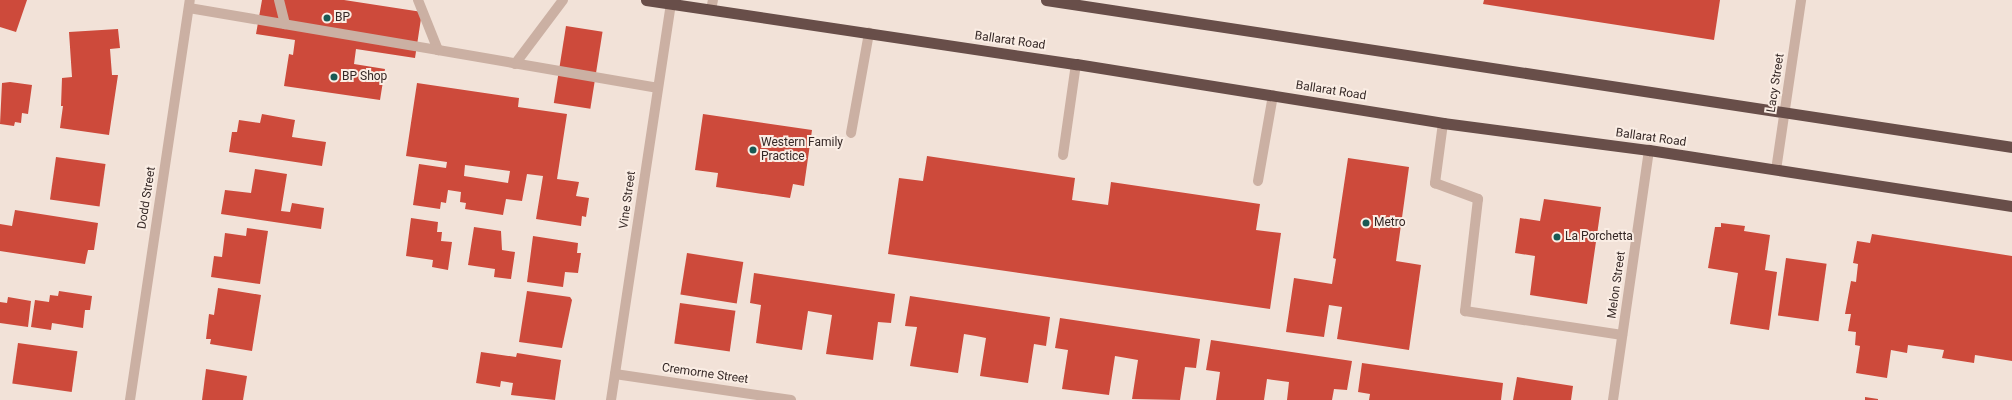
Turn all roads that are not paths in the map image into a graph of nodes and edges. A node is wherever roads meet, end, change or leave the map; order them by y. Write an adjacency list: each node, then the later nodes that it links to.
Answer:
1 (279, 0): 10 (street)
2 (418, 0): 12 (street)
3 (564, 0): 13 (street)
4 (646, 0): 8 (highway, Ballarat Road)
5 (1046, 0): 17 (highway)
6 (1801, 0): 17 (street, Lacy Street)
7 (189, 4): 10 (street); 28 (street, Dodd Street)
8 (671, 4): 9 (highway, Ballarat Road); 15 (street, Vine Street)
9 (712, 5): 11 (highway, Ballarat Road)
10 (285, 24): 12 (street)
11 (869, 33): 14 (highway, Ballarat Road); 19 (street)
12 (438, 50): 13 (street)
13 (515, 64): 15 (street)
14 (1076, 64): 16 (highway, Ballarat Road); 22 (street)
15 (657, 88): 27 (street, Vine Street)
16 (1272, 95): 18 (highway, Ballarat Road); 24 (street)
17 (1784, 112): 20 (highway); 23 (street, Lacy Street)
18 (1443, 122): 21 (highway, Ballarat Road); 26 (street)
19 (852, 133)
20 (2012, 147)
21 (1650, 150): 23 (highway, Ballarat Road); 26 (street, Melon Street)
22 (1063, 155)
23 (1776, 170): 25 (highway, Ballarat Road)
24 (1258, 181)
25 (2012, 206)
26 (1622, 335): 31 (street, Melon Street)
27 (615, 374): 29 (street, Vine Street); 30 (street, Cremorne Street)
28 (130, 400)
29 (611, 400)
30 (791, 400)
31 (1613, 400)

